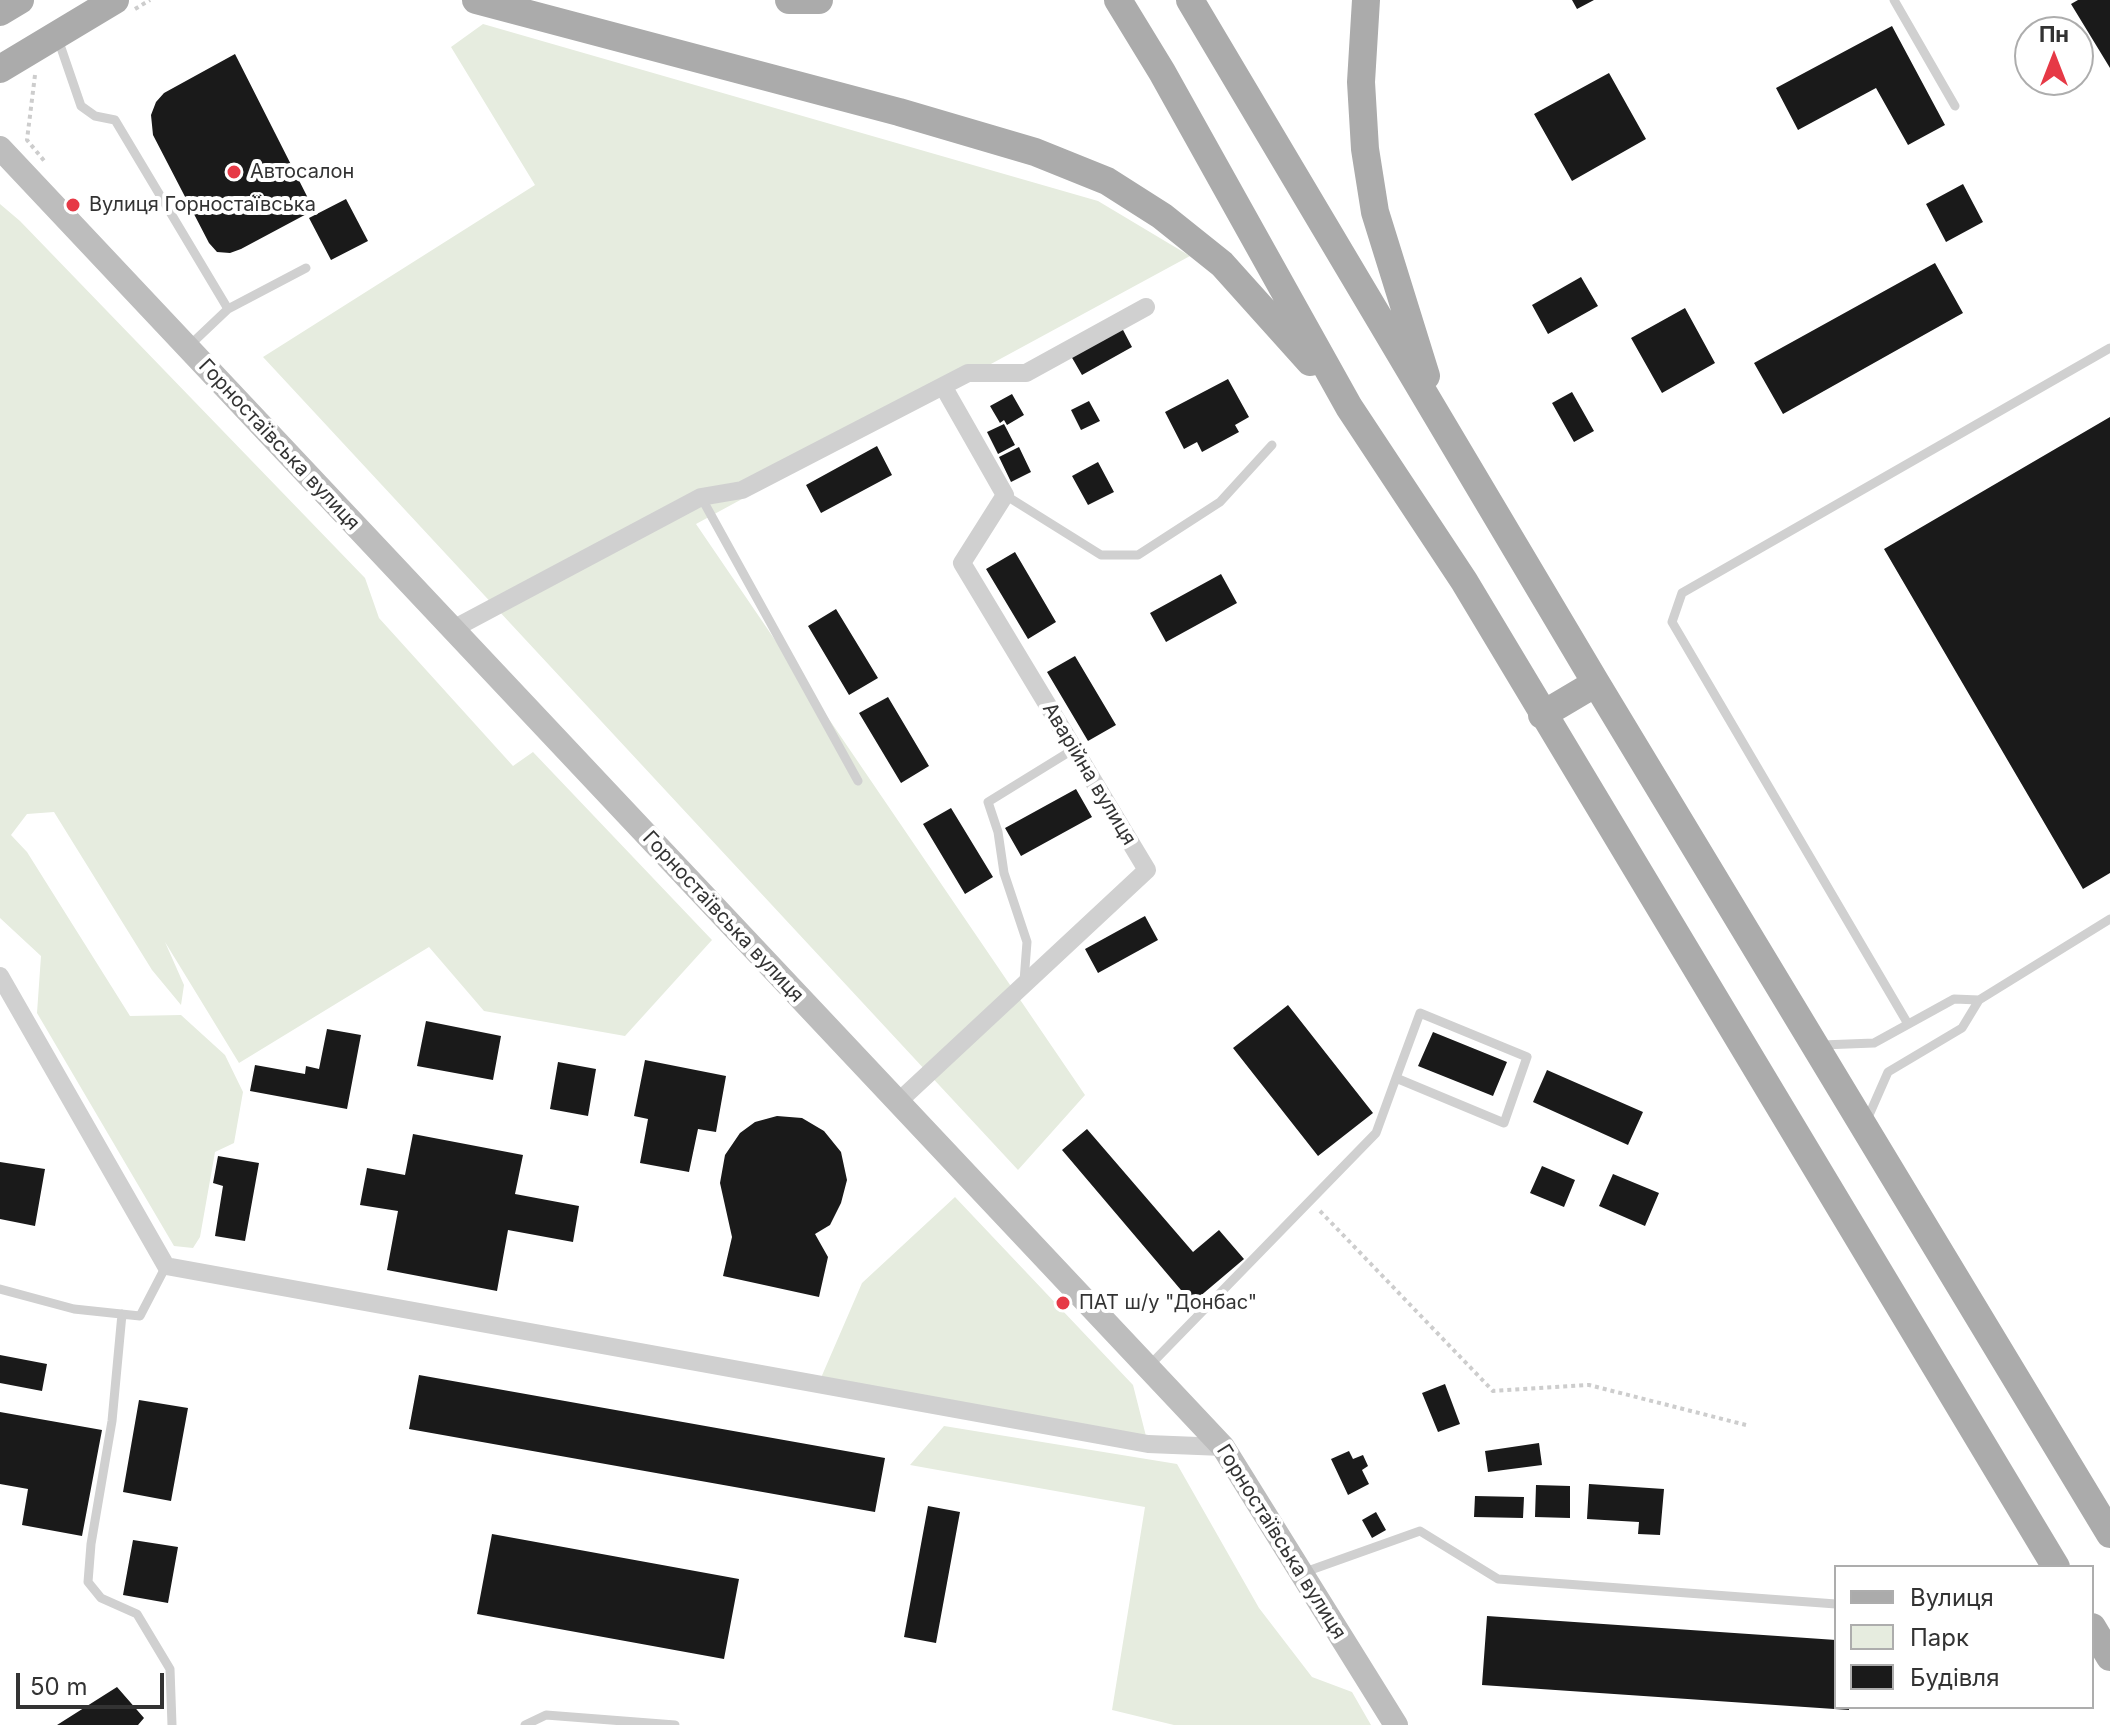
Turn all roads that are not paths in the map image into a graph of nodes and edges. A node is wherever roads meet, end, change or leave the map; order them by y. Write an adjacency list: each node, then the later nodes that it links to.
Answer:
1 (20, 0): 10 (main road)
2 (115, 0): 11 (main road)
3 (476, 0): 23 (main road)
4 (789, 0): 5 (main road)
5 (819, 0)
6 (1118, 0): 23 (main road)
7 (1190, 0): 24 (main road)
8 (1366, 0): 24 (main road)
9 (1894, 0): 14 (lane)
10 (0, 12)
11 (57, 35): 12 (main road); 19 (lane)
12 (8, 65): 13 (main road)
13 (0, 89)
14 (1955, 106)
15 (0, 126): 16 (main road)
16 (5, 158): 20 (main road, Горностаївська вулиця)
17 (306, 268): 19 (lane)
18 (1146, 307): 22 (street)
19 (228, 309): 20 (lane)
20 (187, 347): 28 (main road, Горностаївська вулиця)
21 (2110, 348): 37 (lane)
22 (943, 386): 26 (street); 27 (street)
23 (1349, 407): 30 (main road)
24 (1442, 426): 29 (main road)
25 (1272, 445): 26 (lane)
26 (1005, 495): 31 (street, Аварійна вулиця)
27 (701, 497): 28 (street); 32 (lane)
28 (453, 629): 40 (main road, Горностаївська вулиця)
29 (1596, 683): 30 (main road); 38 (main road)
30 (1542, 715): 48 (main road)
31 (1074, 749): 35 (lane); 35 (street, Аварійна вулиця)
32 (858, 781)
33 (2110, 919): 36 (lane)
34 (0, 976): 42 (street)
35 (1024, 984): 40 (street, Аварійна вулиця)
36 (1979, 1000): 37 (lane); 41 (lane)
37 (1908, 1024): 38 (lane)
38 (1816, 1045): 41 (main road)
39 (1396, 1078): 39 (lane); 45 (lane)
40 (898, 1102): 45 (main road, Горностаївська вулиця)
41 (1864, 1125): 47 (main road)
42 (166, 1266): 44 (lane); 46 (street)
43 (0, 1289): 44 (lane)
44 (122, 1314): 53 (lane)
45 (1148, 1367): 46 (main road, Горностаївська вулиця)
46 (1223, 1447): 49 (main road, Горностаївська вулиця)
47 (2110, 1534)
48 (2055, 1565)
49 (1301, 1573): 50 (lane); 56 (main road, Горностаївська вулиця)
50 (1834, 1604)
51 (2094, 1630): 52 (main road)
52 (2110, 1657)
53 (172, 1725)
54 (525, 1725): 55 (lane)
55 (675, 1725)
56 (1396, 1725)

